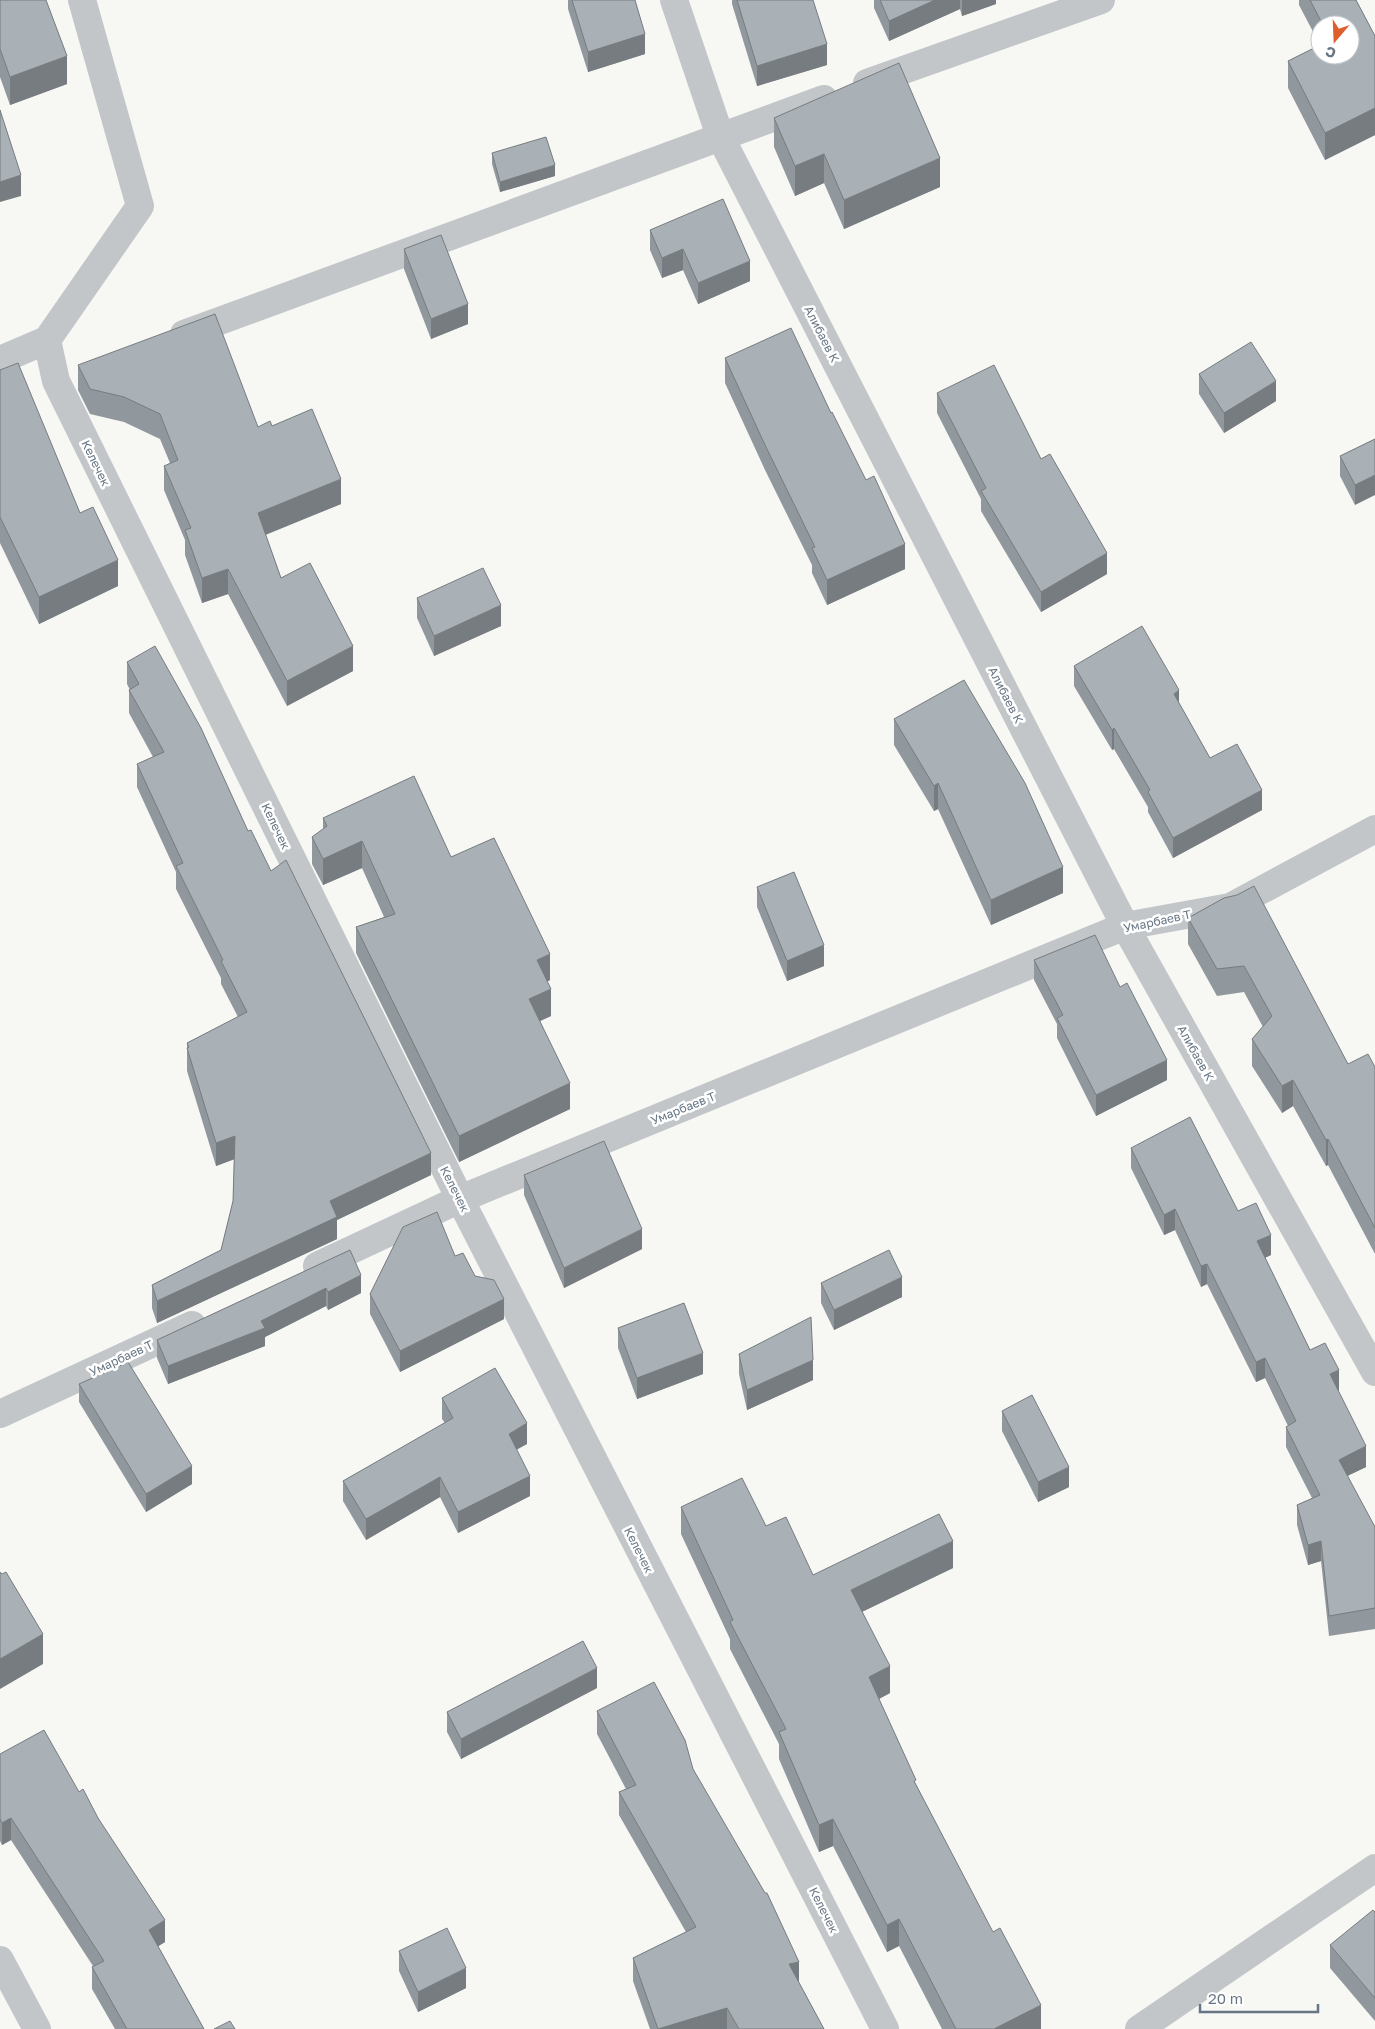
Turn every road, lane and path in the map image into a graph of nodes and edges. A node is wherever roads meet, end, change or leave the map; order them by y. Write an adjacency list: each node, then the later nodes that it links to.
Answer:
1 (82, 0): 5 (street)
2 (674, 0): 4 (street, Алибаев К)
3 (1101, 0): 4 (street)
4 (720, 136): 6 (street); 11 (street, Алибаев К)
5 (47, 340): 7 (street); 9 (street, Келечек)
6 (159, 343)
7 (0, 360)
8 (84, 371): 9 (street)
9 (56, 381): 12 (street, Келечек)
10 (1375, 829): 11 (street, Умарбаев Т)
11 (1125, 926): 12 (street, Умарбаев Т); 15 (street, Алибаев К)
12 (460, 1199): 13 (street, Умарбаев Т); 20 (street, Келечек)
13 (298, 1275)
14 (216, 1313): 16 (street, Умарбаев Т)
15 (1375, 1372)
16 (0, 1414)
17 (1375, 1868): 21 (street)
18 (0, 1960): 19 (street)
19 (37, 2029)
20 (885, 2029)
21 (1139, 2029)

